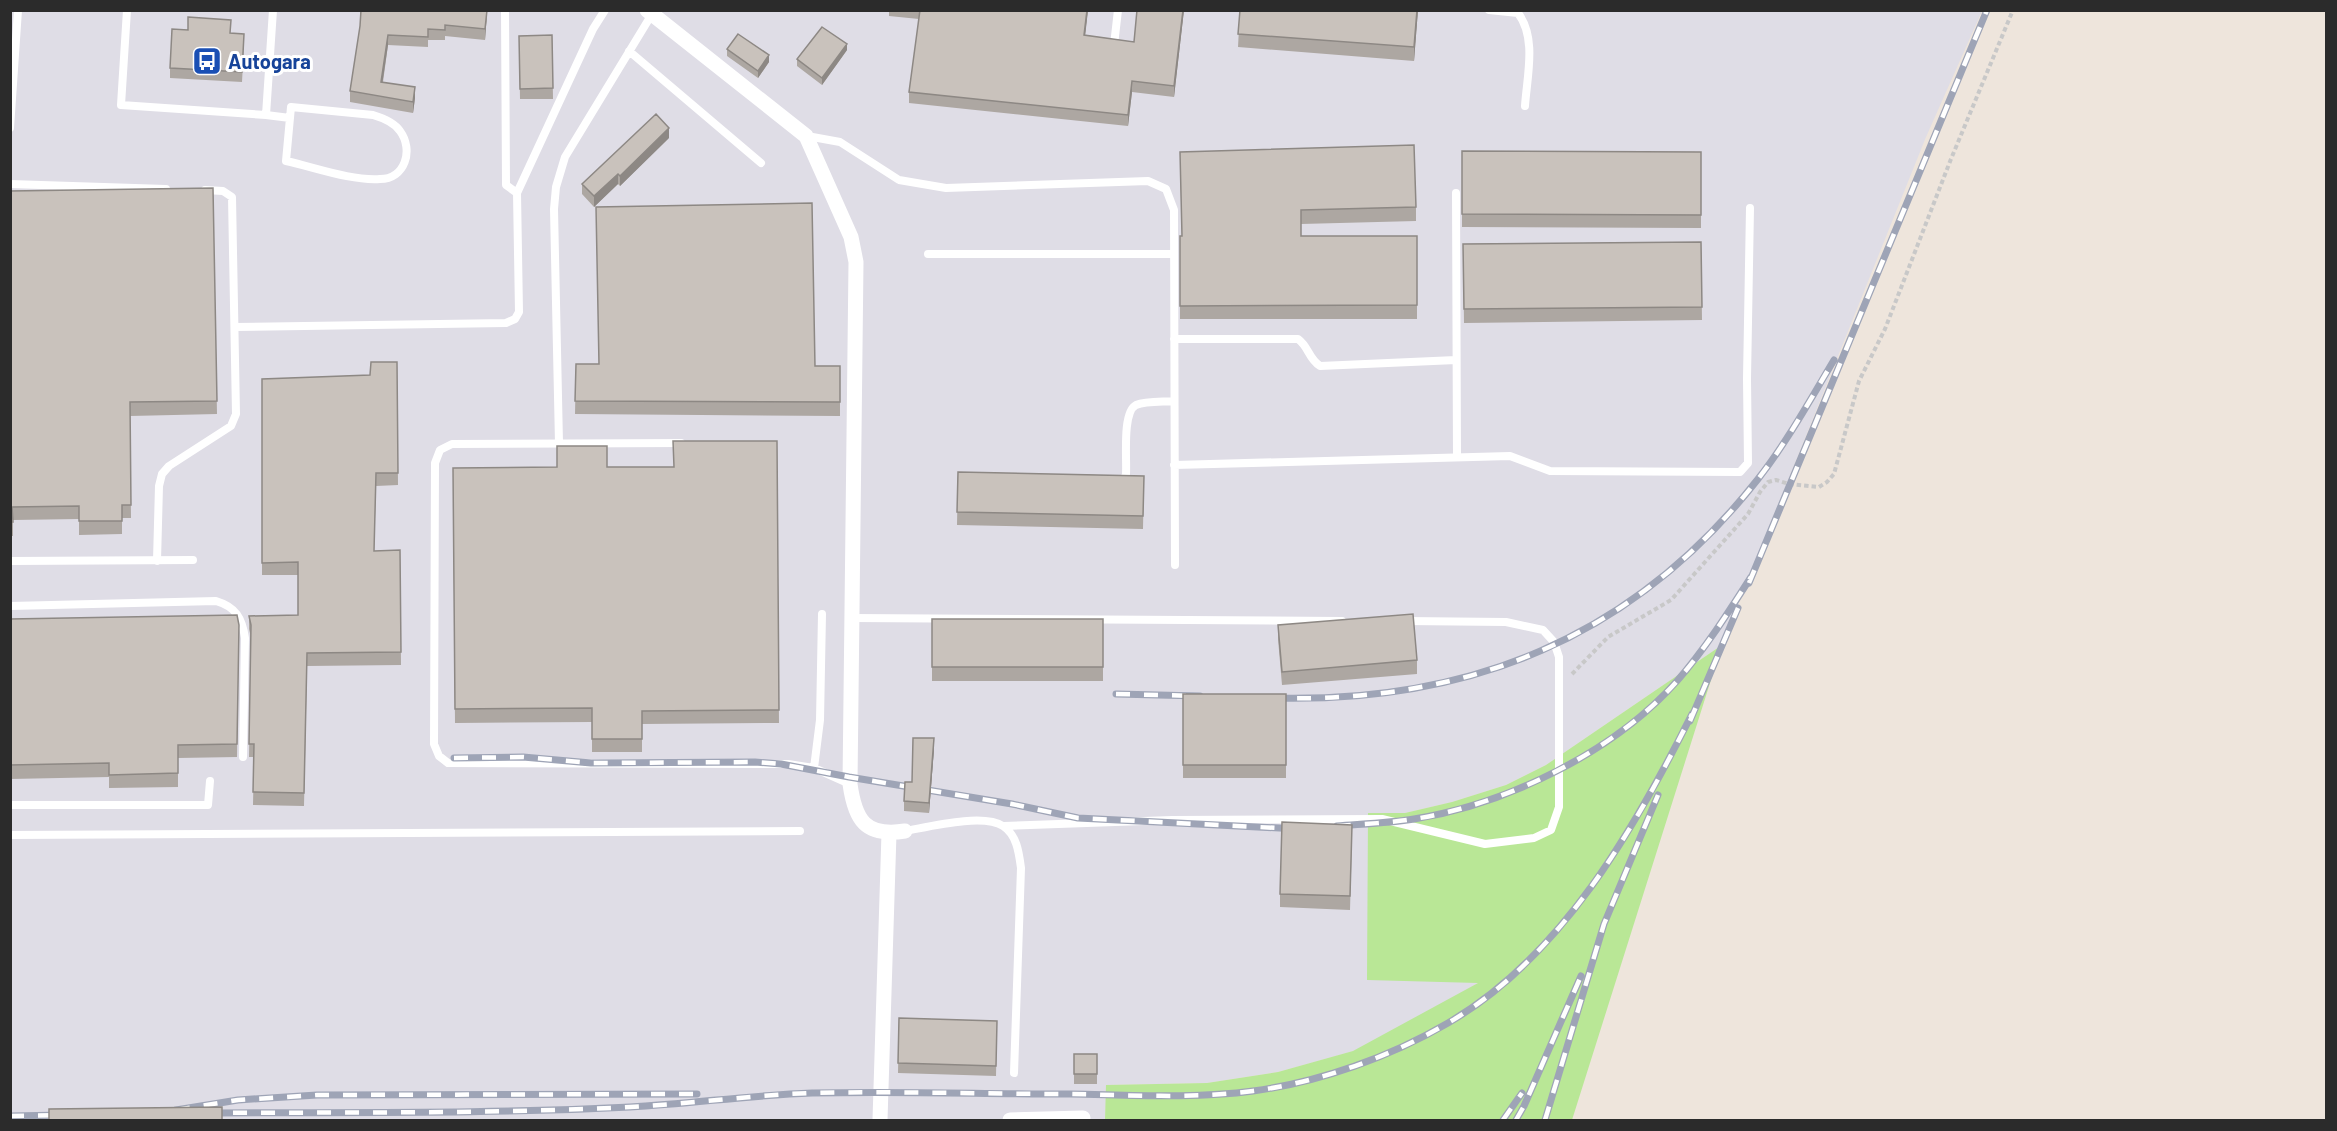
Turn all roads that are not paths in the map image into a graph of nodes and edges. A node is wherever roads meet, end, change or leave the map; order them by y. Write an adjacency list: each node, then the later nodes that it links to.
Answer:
1 (18, 10): 14 (lane)
2 (127, 10): 12 (lane)
3 (273, 10): 12 (lane)
4 (505, 10): 20 (lane)
5 (605, 10): 20 (lane)
6 (1118, 10): 9 (lane)
7 (1489, 10): 11 (lane)
8 (649, 12): 10 (lane); 15 (street)
9 (1114, 45)
10 (628, 51): 16 (lane); 29 (lane)
11 (1525, 106)
12 (266, 116): 13 (lane)
13 (290, 117): 13 (lane)
14 (10, 128)
15 (806, 136): 24 (lane); 40 (street)
16 (760, 163)
17 (10, 184): 18 (lane)
18 (176, 189)
19 (199, 190): 25 (lane)
20 (517, 193): 25 (lane)
21 (1456, 193): 27 (lane)
22 (1750, 208): 31 (lane)
23 (928, 254): 24 (lane)
24 (1174, 254): 26 (lane)
25 (235, 327): 36 (lane)
26 (1174, 339): 27 (lane); 28 (lane)
27 (1456, 360): 31 (lane)
28 (1174, 401): 32 (lane); 33 (lane)
29 (559, 443): 30 (lane); 44 (lane)
30 (694, 443)
31 (1457, 456): 32 (lane)
32 (1174, 465): 37 (lane)
33 (1108, 482)
34 (193, 560): 36 (lane)
35 (10, 561): 36 (lane)
36 (157, 561)
37 (1175, 565)
38 (10, 606): 43 (lane)
39 (822, 614): 44 (lane)
40 (852, 618): 41 (lane); 46 (street)
41 (1351, 621)
42 (1399, 621): 48 (lane)
43 (243, 757)
44 (814, 768): 46 (lane)
45 (210, 781): 47 (lane)
46 (850, 784): 51 (street)
47 (10, 805)
48 (1004, 826): 50 (lane); 53 (lane)
49 (800, 831): 52 (lane)
50 (904, 831): 51 (street)
51 (889, 833): 55 (street)
52 (10, 835)
53 (1014, 1073)
54 (1084, 1119): 56 (street)
55 (880, 1120)
56 (1010, 1120)

